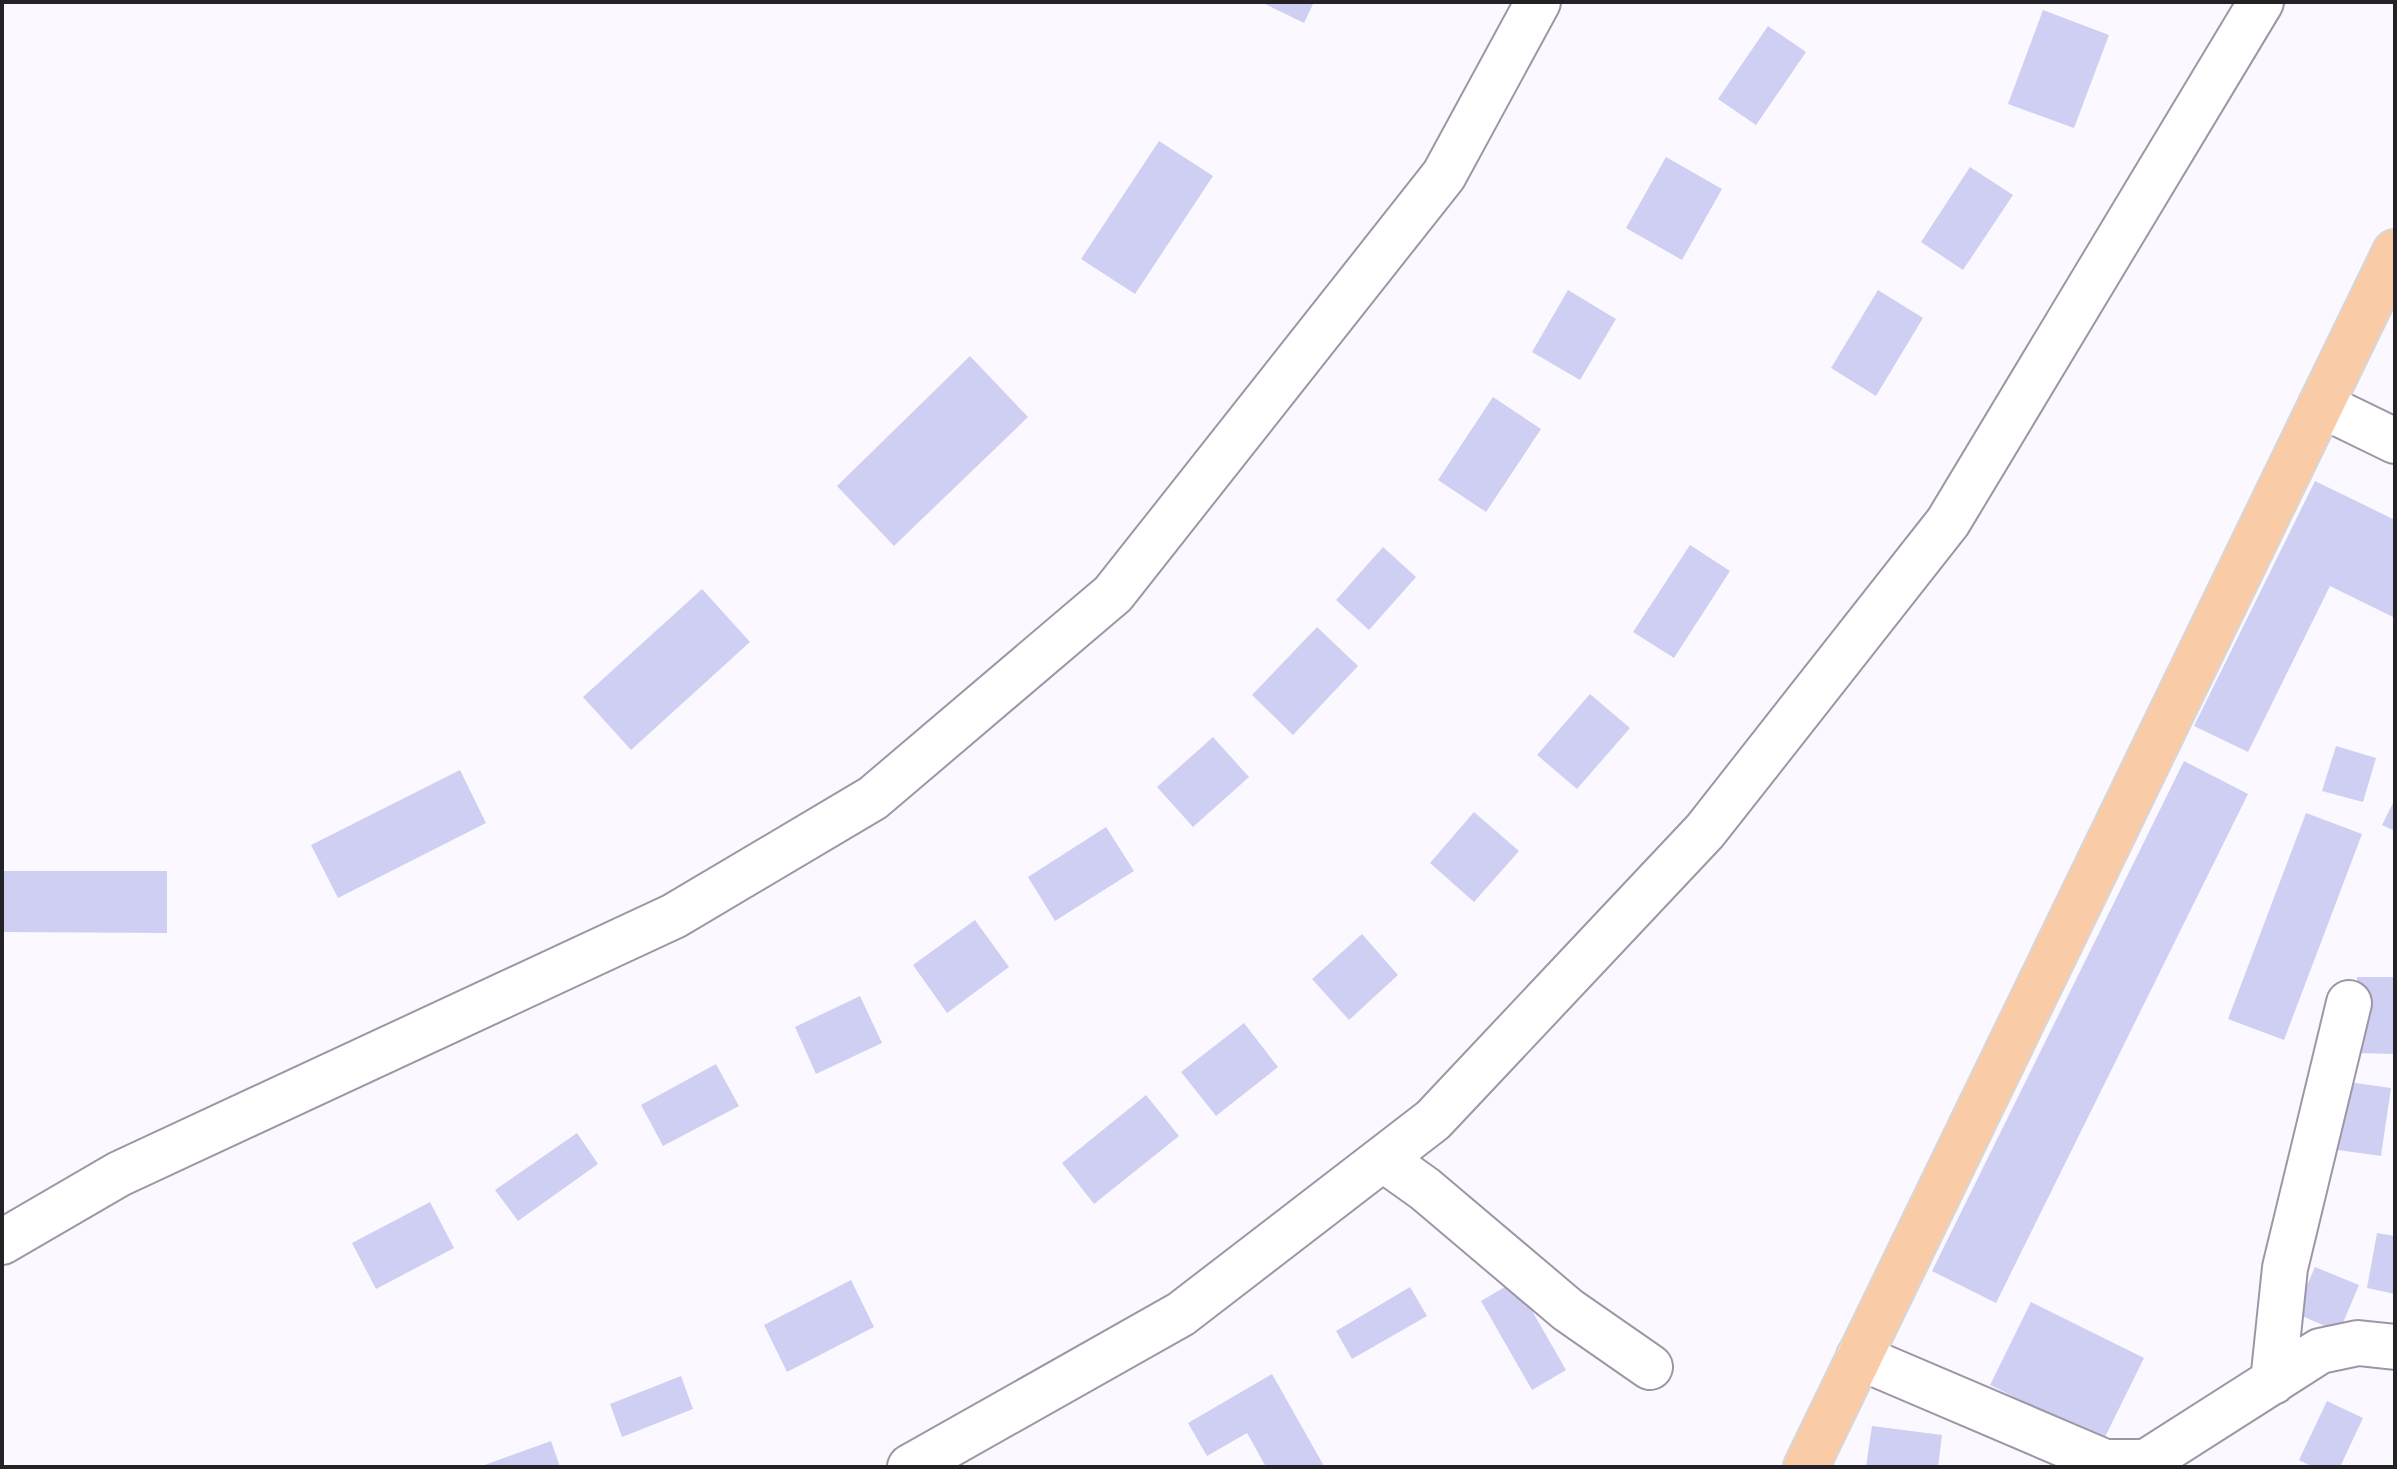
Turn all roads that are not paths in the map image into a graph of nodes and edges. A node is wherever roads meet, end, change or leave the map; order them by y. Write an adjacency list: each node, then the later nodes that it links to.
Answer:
1 (1538, 2): 8 (street)
2 (2261, 2): 7 (street)
3 (2395, 252): 4 (main road)
4 (2321, 405): 5 (street); 10 (main road)
5 (2395, 441)
6 (2349, 1003): 12 (street)
7 (1383, 1159): 11 (street); 13 (street)
8 (2, 1242)
9 (2395, 1347): 12 (street)
10 (1859, 1357): 12 (street); 14 (main road)
11 (1650, 1367)
12 (2273, 1382)
13 (910, 1467)
14 (1806, 1467)

